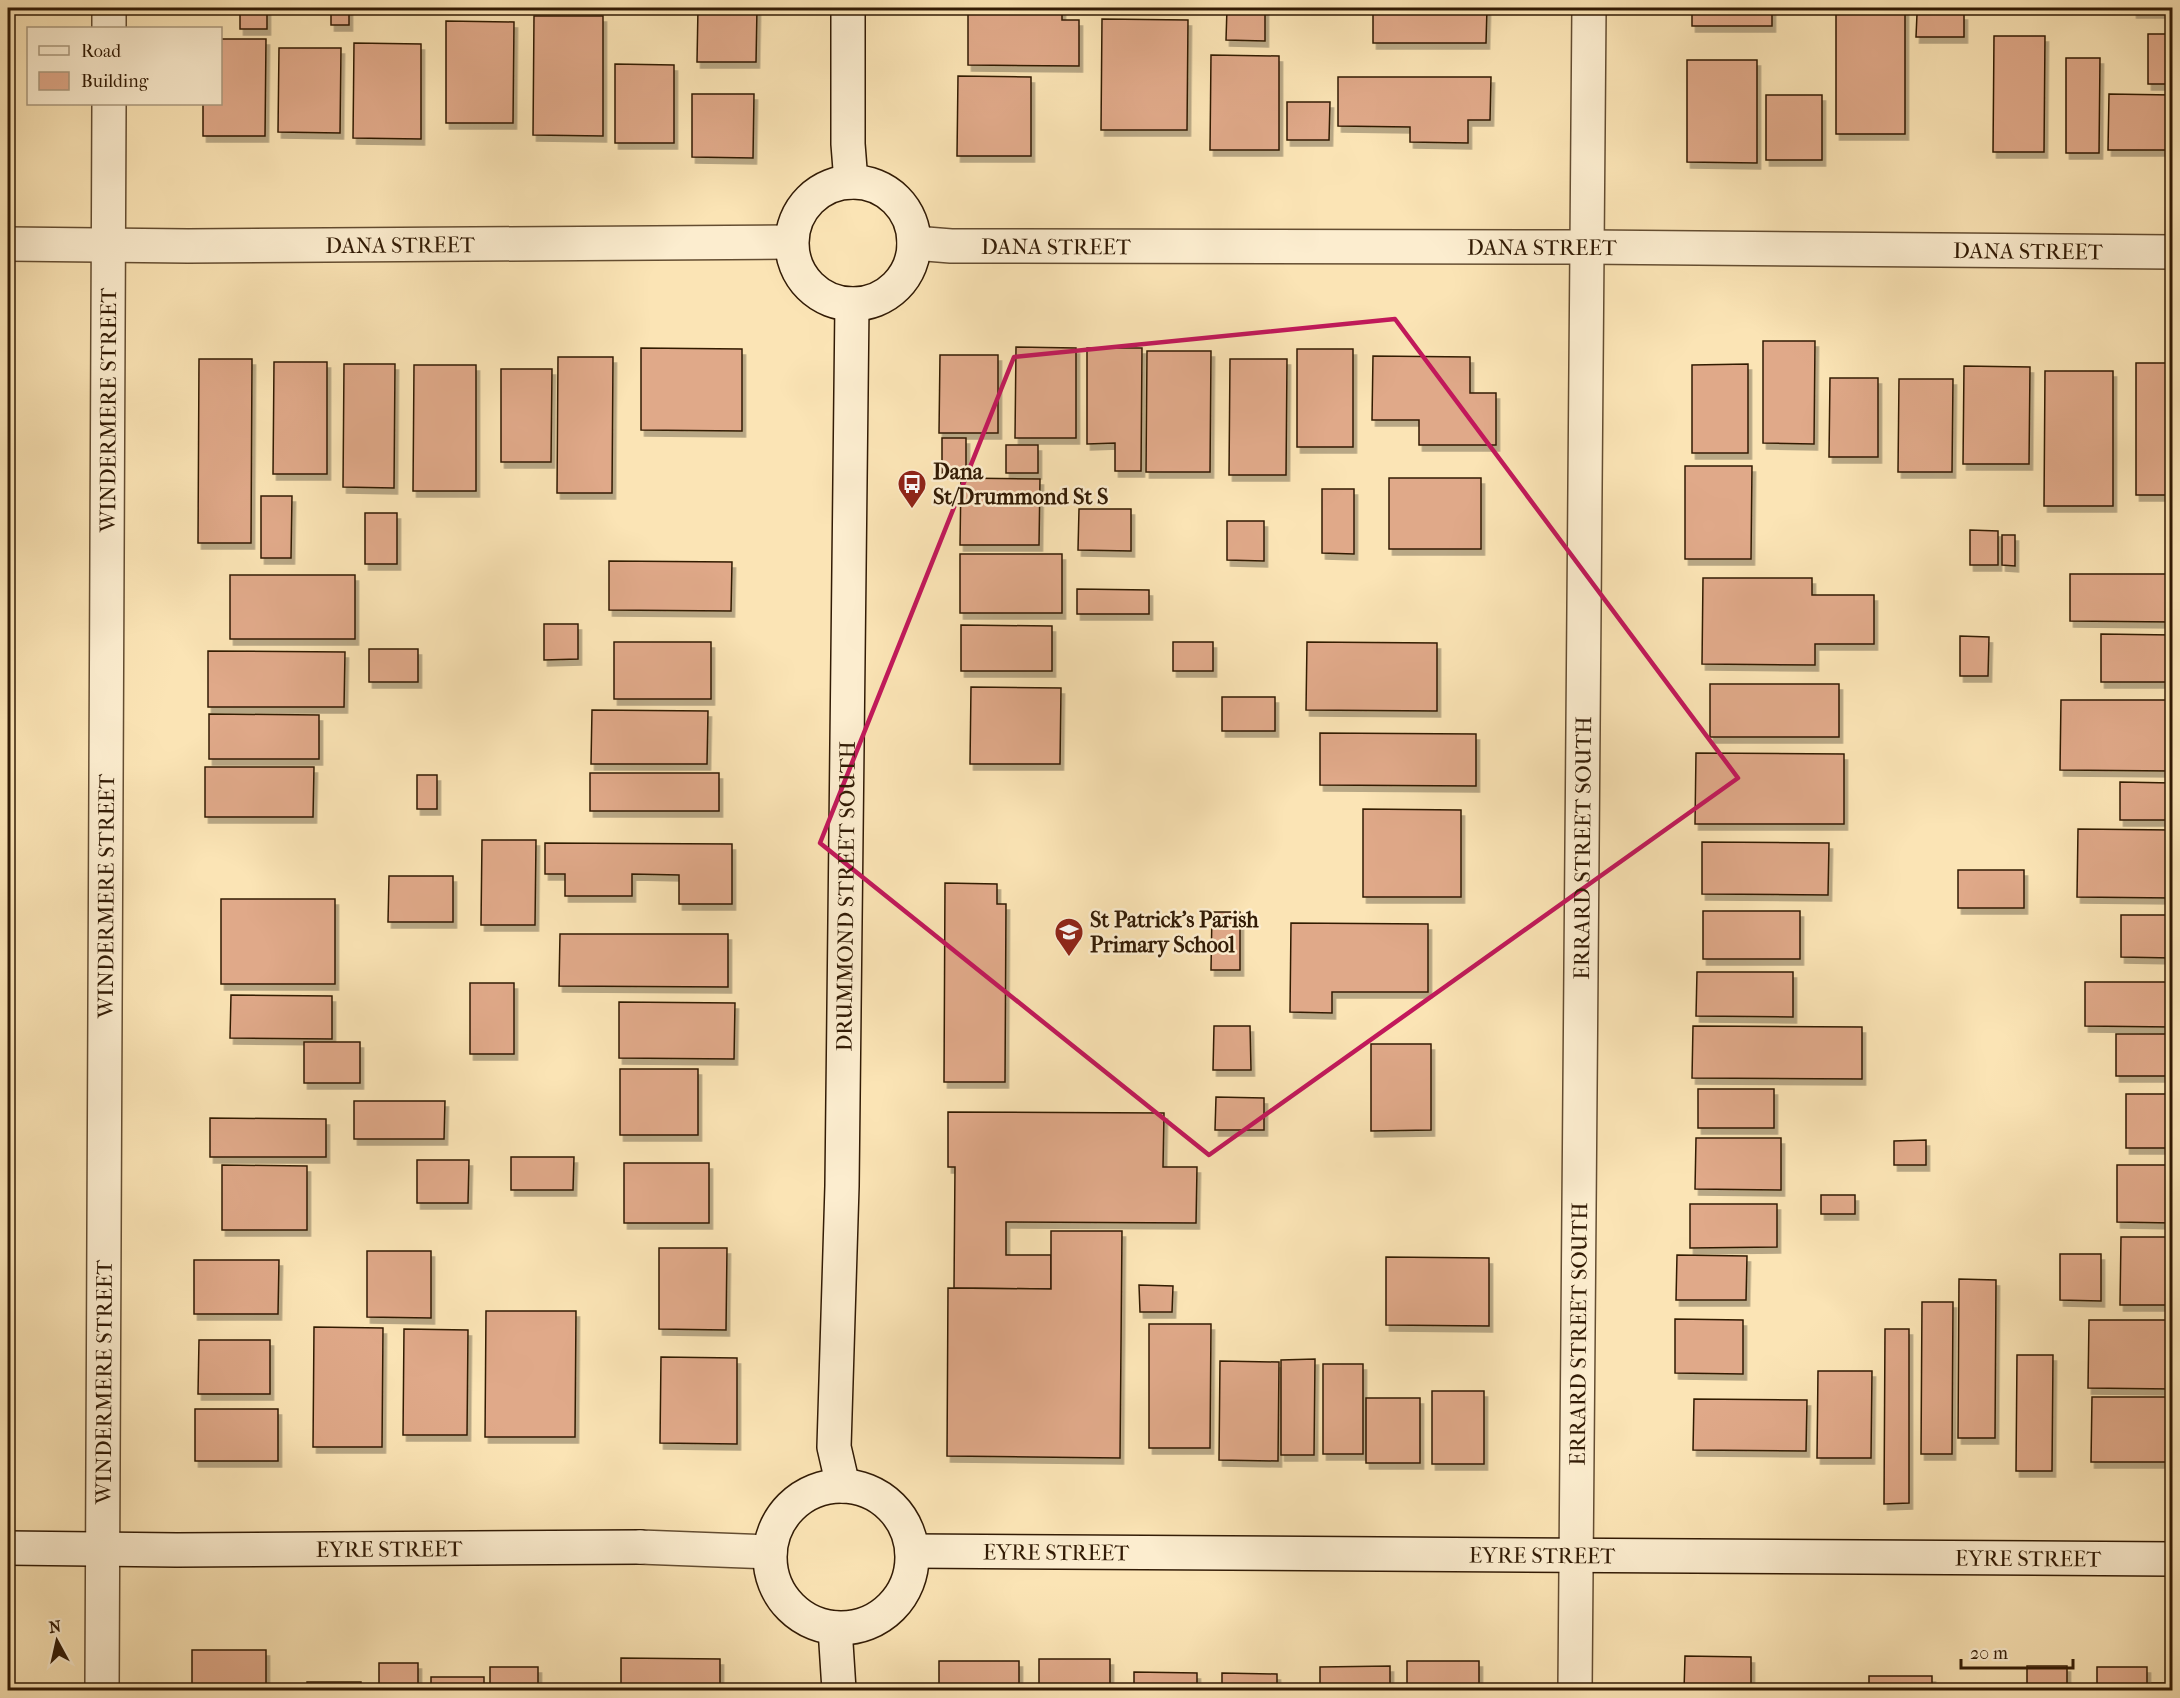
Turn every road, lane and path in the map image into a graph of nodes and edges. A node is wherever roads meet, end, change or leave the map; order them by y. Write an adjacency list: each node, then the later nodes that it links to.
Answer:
1 (109, 8): 4 (street)
2 (848, 8): 6 (street)
3 (1589, 8): 11 (street, ERRARD STREET SOUTH)
4 (109, 27)
5 (109, 105): 10 (street, WINDERMERE STREET)
6 (851, 182): 7 (street); 8 (street)
7 (791, 242): 10 (street, DANA STREET); 13 (street)
8 (914, 243): 11 (street, DANA STREET); 13 (street)
9 (8, 244): 10 (street, DANA STREET)
10 (108, 245): 15 (street, WINDERMERE STREET)
11 (1587, 247): 12 (street, DANA STREET); 19 (street, ERRARD STREET SOUTH)
12 (2172, 252)
13 (852, 304): 14 (street, DRUMMOND STREET SOUTH)
14 (843, 1486): 17 (street); 18 (street)
15 (102, 1547): 16 (street, EYRE STREET); 18 (street, EYRE STREET); 22 (street, WINDERMERE STREET)
16 (8, 1548)
17 (912, 1551): 19 (street, EYRE STREET); 21 (street)
18 (770, 1552): 21 (street)
19 (1577, 1556): 20 (street, EYRE STREET); 24 (street, ERRARD STREET SOUTH)
20 (2172, 1558)
21 (835, 1628): 23 (street)
22 (102, 1690)
23 (839, 1690)
24 (1575, 1690)

